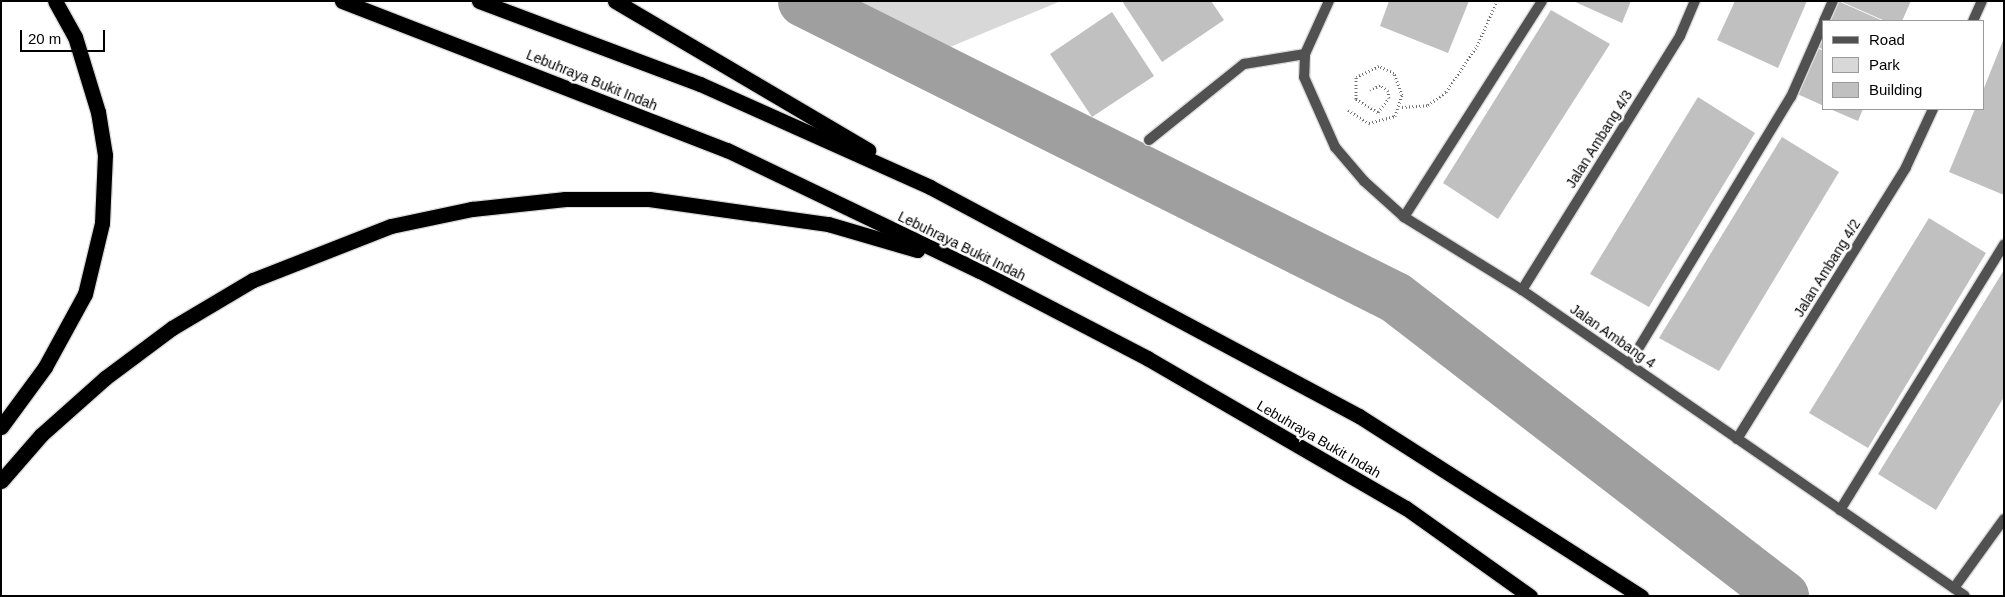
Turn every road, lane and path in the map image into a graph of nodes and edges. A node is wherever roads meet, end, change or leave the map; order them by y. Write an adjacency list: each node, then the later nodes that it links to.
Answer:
1 (55, 1): 26 (highway)
2 (342, 1): 23 (highway, Lebuhraya Bukit Indah)
3 (480, 1): 20 (highway)
4 (615, 1): 20 (highway)
5 (1328, 1): 14 (street)
6 (1497, 1): 16 (path)
7 (1542, 1): 21 (street)
8 (1695, 1): 24 (street, Jalan Ambang 4/3)
9 (1833, 1): 11 (street)
10 (1982, 1): 12 (street)
11 (1825, 20)
12 (1972, 20)
13 (1822, 27): 25 (street)
14 (1305, 54): 19 (street); 21 (street, Jalan Ambang 4)
15 (1370, 90): 16 (path)
16 (1402, 107): 17 (path)
17 (1348, 110)
18 (1932, 110): 27 (street, Jalan Ambang 4/2)
19 (1149, 140)
20 (930, 187): 33 (highway)
21 (1404, 217): 24 (street, Jalan Ambang 4)
22 (2004, 244): 29 (street)
23 (980, 271): 28 (highway); 32 (highway, Lebuhraya Bukit Indah)
24 (1522, 290): 25 (street, Jalan Ambang 4)
25 (1629, 364): 27 (street, Jalan Ambang 4)
26 (1, 427)
27 (1737, 439): 29 (street, Jalan Ambang 4)
28 (1, 481)
29 (1840, 510): 31 (street, Jalan Ambang 4)
30 (2004, 520): 31 (street)
31 (1954, 588): 34 (street, Jalan Ambang 4)
32 (1530, 596)
33 (1641, 596)
34 (1965, 596)

